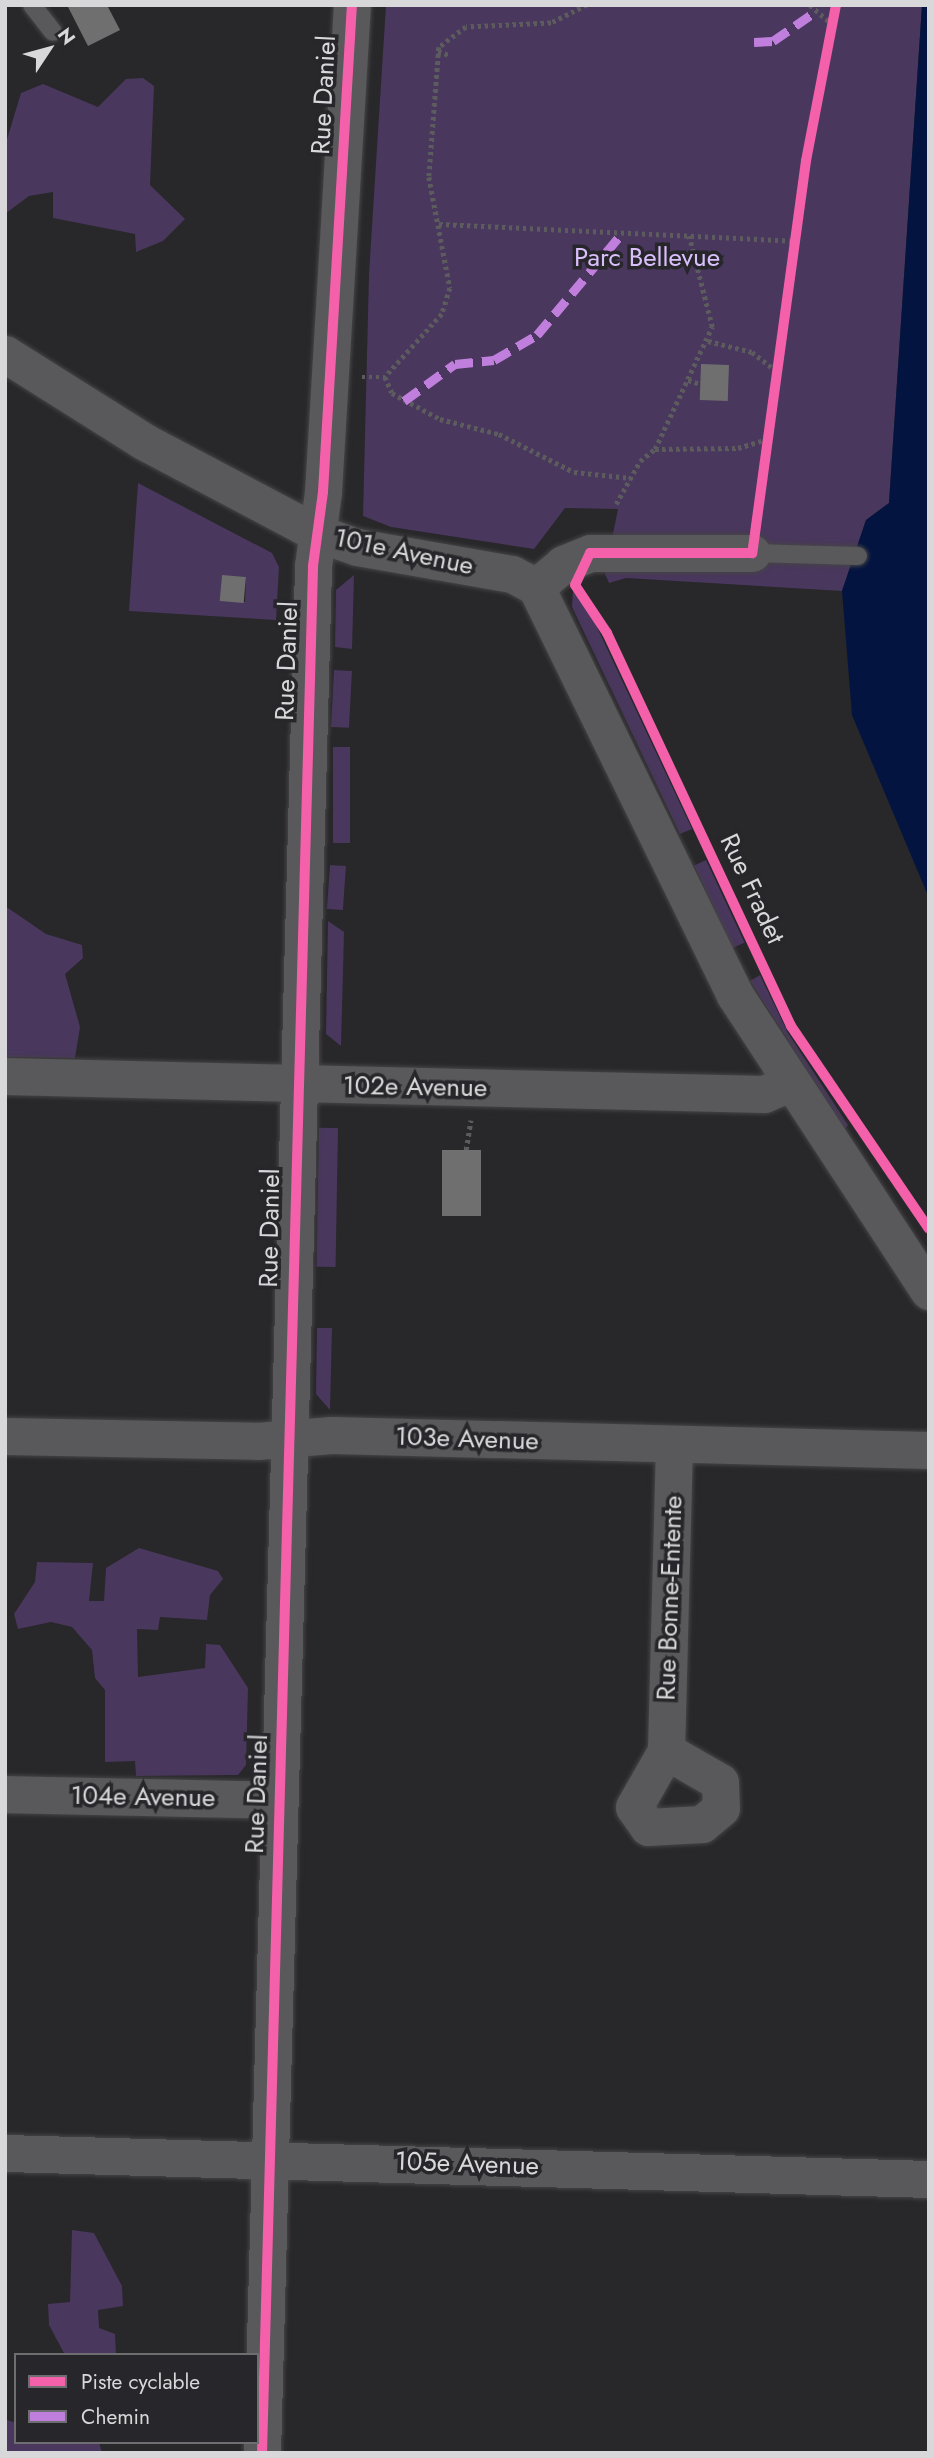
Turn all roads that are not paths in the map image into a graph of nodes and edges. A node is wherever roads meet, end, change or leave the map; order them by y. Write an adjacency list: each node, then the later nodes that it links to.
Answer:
1 (32, 5): 3 (lane)
2 (352, 5): 5 (street, Rue Daniel)
3 (53, 32)
4 (5, 354): 5 (street, 101e Avenue)
5 (317, 533): 8 (street, 101e Avenue); 10 (street, Rue Daniel)
6 (752, 553): 7 (lane); 8 (street)
7 (858, 556)
8 (536, 587): 11 (street)
9 (5, 1076): 10 (street, 102e Avenue)
10 (297, 1083): 11 (street, 102e Avenue); 14 (street, Rue Daniel)
11 (790, 1083): 12 (street)
12 (929, 1291)
13 (5, 1436): 14 (street, 103e Avenue)
14 (287, 1439): 15 (street, 103e Avenue); 19 (street, Rue Daniel)
15 (674, 1445): 16 (street, 103e Avenue); 17 (street, Rue Bonne-Entente)
16 (929, 1450)
17 (666, 1751)
18 (5, 1794): 19 (street, 104e Avenue)
19 (280, 1800): 21 (street, Rue Daniel)
20 (5, 2153): 21 (street, 105e Avenue)
21 (269, 2159): 22 (street, 105e Avenue); 23 (street, Rue Daniel)
22 (929, 2179)
23 (262, 2453)

